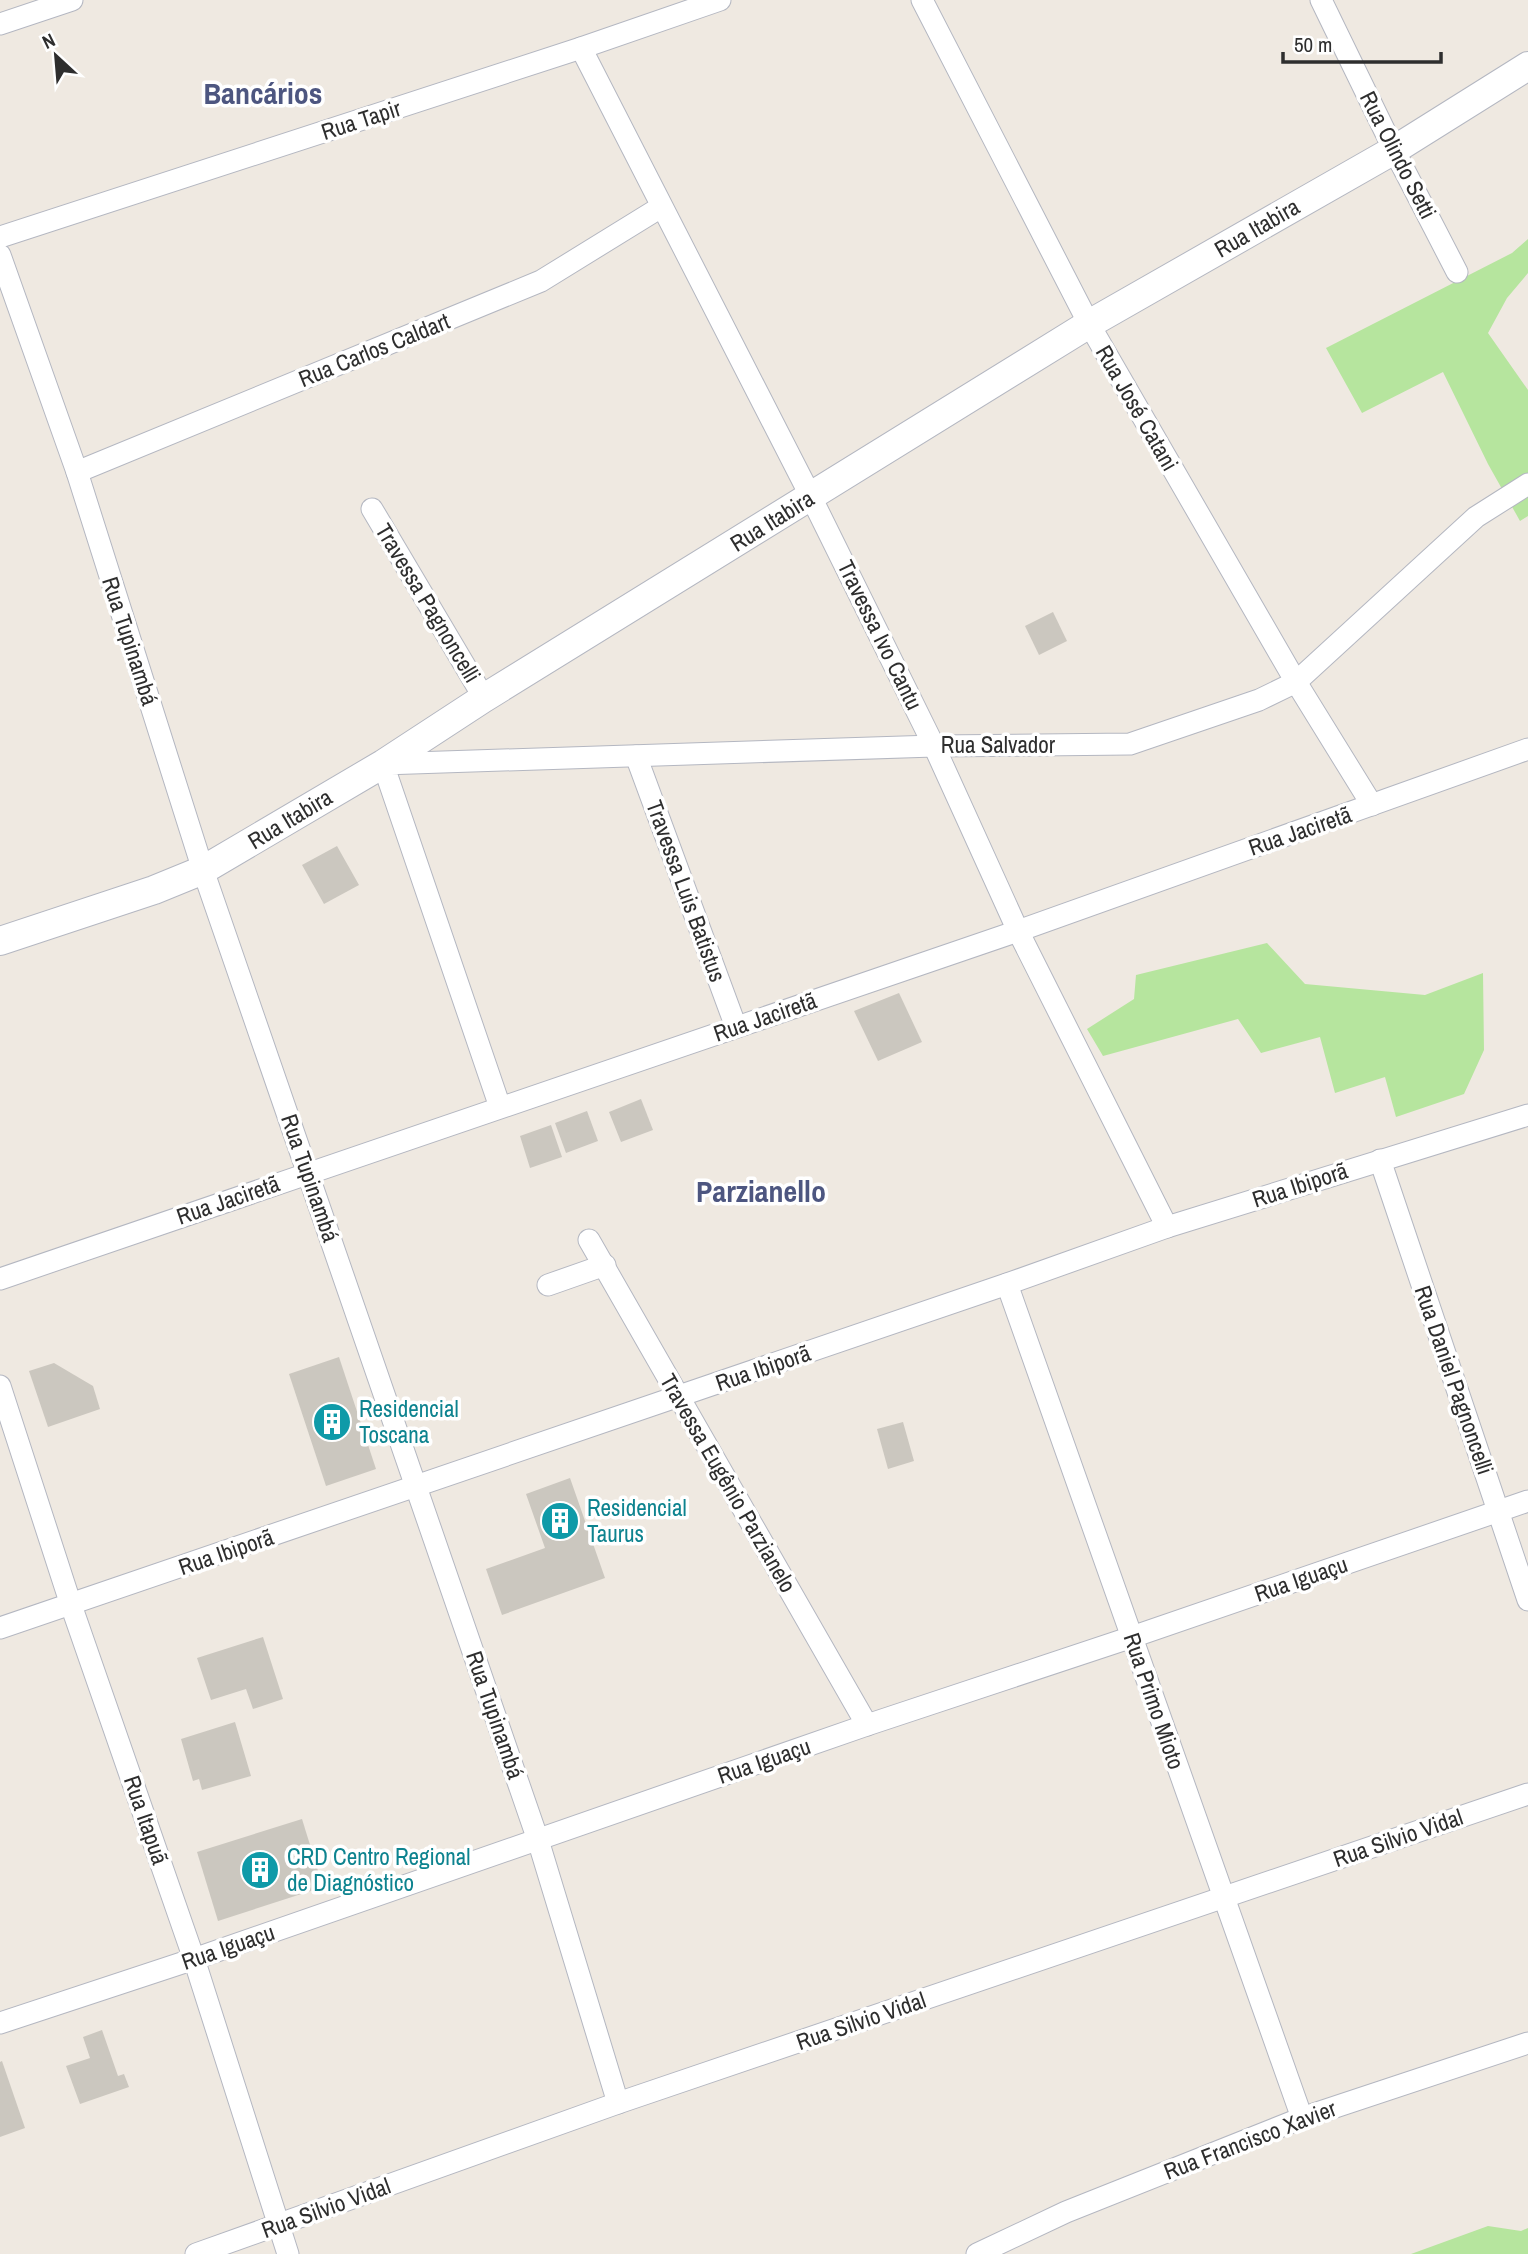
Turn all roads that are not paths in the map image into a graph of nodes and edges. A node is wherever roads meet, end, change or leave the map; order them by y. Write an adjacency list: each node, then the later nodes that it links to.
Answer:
1 (72, 0): 5 (street)
2 (720, 0): 6 (street, Rua Tapir)
3 (922, 0): 13 (street, Rua José Catani)
4 (1321, 0): 8 (street, Rua Olindo Setti)
5 (0, 24)
6 (581, 48): 9 (street, Travessa Ivo Cantu); 10 (street, Rua Tapir)
7 (1528, 66): 8 (street, Rua Itabira)
8 (1394, 150): 12 (street, Rua Olindo Setti); 13 (street, Rua Itabira)
9 (661, 207): 14 (street, Rua Carlos Caldart); 16 (street, Travessa Ivo Cantu)
10 (0, 237)
11 (0, 255): 14 (street, Rua Tupinambá)
12 (1457, 272)
13 (1089, 324): 16 (street, Rua Itabira); 18 (street, Rua José Catani)
14 (77, 472): 25 (street, Rua Tupinambá)
15 (1528, 484): 18 (street, Rua Salvador)
16 (811, 496): 19 (street, Rua Itabira); 20 (street, Travessa Ivo Cantu)
17 (372, 509): 19 (street, Travessa Pagnoncelli)
18 (1296, 682): 20 (street, Rua Salvador); 24 (street, Rua José Catani)
19 (484, 698): 23 (street, Rua Itabira)
20 (934, 746): 22 (street, Rua Salvador); 26 (street, Travessa Ivo Cantu)
21 (1528, 749): 24 (street, Rua Jaciretã)
22 (636, 755): 23 (street, Rua Salvador); 28 (street, Travessa Luis Batistus)
23 (383, 764): 25 (street, Rua Itabira); 29 (street)
24 (1372, 806): 26 (street, Rua Jaciretã)
25 (203, 870): 27 (street, Rua Itabira); 32 (street, Rua Tupinambá)
26 (1018, 931): 28 (street, Rua Jaciretã); 33 (street, Travessa Ivo Cantu)
27 (0, 941)
28 (736, 1027): 29 (street, Rua Jaciretã)
29 (499, 1108): 32 (street, Rua Jaciretã)
30 (1528, 1115): 31 (street, Rua Ibiporã)
31 (1380, 1160): 33 (street, Rua Ibiporã); 43 (street, Rua Daniel Pagnoncelli)
32 (309, 1173): 36 (street, Rua Jaciretã); 41 (street, Rua Tupinambá)
33 (1167, 1227): 37 (street, Rua Ibiporã)
34 (590, 1240): 35 (street, Travessa Eugênio Parzianelo)
35 (605, 1265): 38 (street); 40 (street, Travessa Eugênio Parzianelo)
36 (0, 1279)
37 (1007, 1284): 40 (street, Rua Ibiporã); 47 (street, Rua Primo Mioto)
38 (548, 1285)
39 (0, 1387): 45 (street, Rua Itapuã)
40 (679, 1397): 41 (street, Rua Ibiporã); 48 (street, Travessa Eugênio Parzianelo)
41 (417, 1486): 45 (street, Rua Ibiporã); 50 (street, Rua Tupinambá)
42 (1528, 1501): 43 (street, Rua Iguaçu)
43 (1498, 1511): 44 (street, Rua Daniel Pagnoncelli); 47 (street, Rua Iguaçu)
44 (1528, 1600)
45 (71, 1605): 46 (street, Rua Ibiporã); 52 (street, Rua Itapuã)
46 (0, 1628)
47 (1132, 1637): 48 (street, Rua Iguaçu); 51 (street, Rua Primo Mioto)
48 (867, 1725): 50 (street, Rua Iguaçu)
49 (1528, 1794): 51 (street, Rua Silvio Vidal)
50 (538, 1840): 52 (street, Rua Iguaçu); 55 (street, Rua Tupinambá)
51 (1224, 1898): 55 (street, Rua Silvio Vidal); 56 (street, Rua Primo Mioto)
52 (194, 1958): 53 (street, Rua Iguaçu); 57 (street, Rua Itapuã)
53 (0, 2023)
54 (1528, 2043): 56 (street, Rua Francisco Xavier)
55 (618, 2103): 57 (street, Rua Silvio Vidal)
56 (1302, 2118): 60 (street, Rua Francisco Xavier)
57 (278, 2225): 58 (street, Rua Silvio Vidal); 59 (street, Rua Itapuã)
58 (196, 2254)
59 (288, 2254)
60 (977, 2254)

